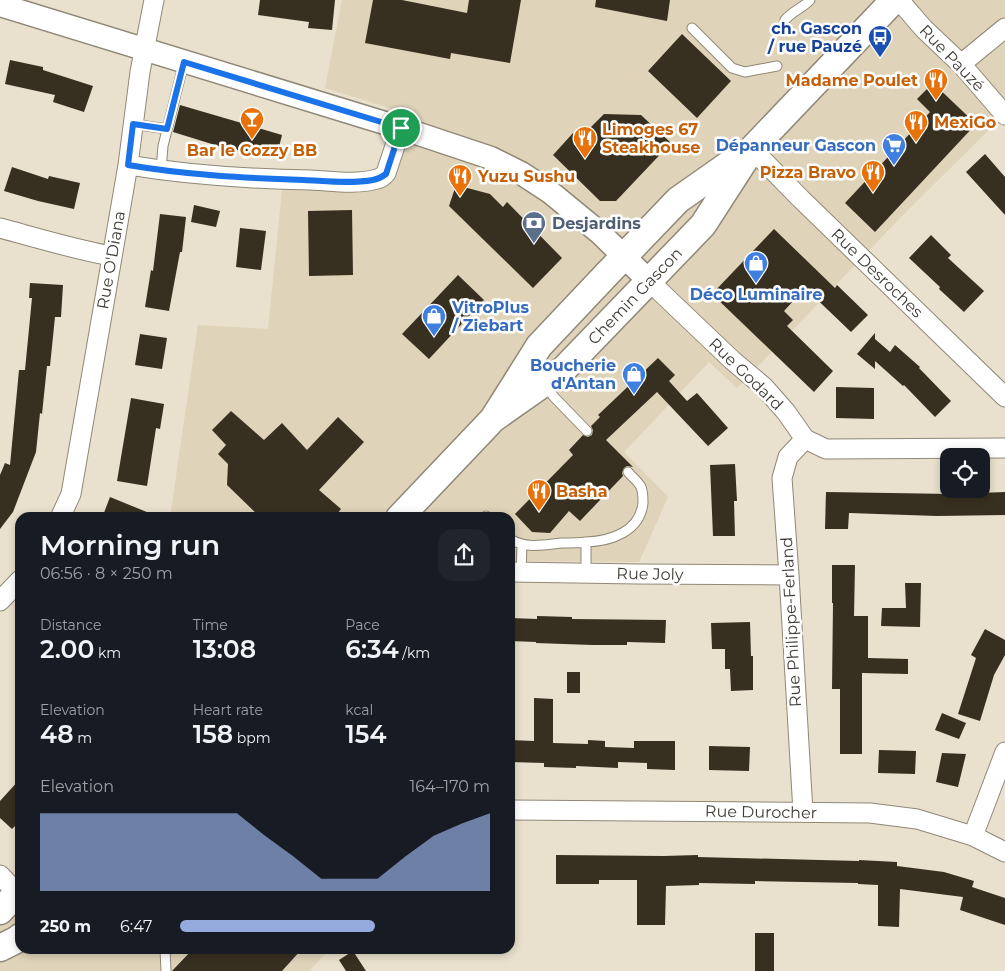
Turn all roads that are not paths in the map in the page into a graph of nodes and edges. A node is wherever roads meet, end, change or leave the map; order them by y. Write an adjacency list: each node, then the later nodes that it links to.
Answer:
1 (154, 0): 9 (street, Rue O'Diana)
2 (810, 0): 6 (lane)
3 (894, 0): 17 (main road, Chemin Gascon)
4 (899, 0): 11 (street, Rue Pauzé)
5 (0, 5): 9 (street, Rue Godard)
6 (785, 20)
7 (692, 28): 12 (lane)
8 (1005, 28): 11 (street)
9 (144, 50): 10 (street, Rue Godard); 14 (street, Rue O'Diana)
10 (184, 62): 15 (street, Rue Godard); 16 (lane)
11 (961, 64): 13 (street, Rue Pauzé)
12 (777, 66)
13 (1005, 115)
14 (133, 124): 16 (lane); 18 (street, Rue O'Diana)
15 (401, 128): 19 (street); 22 (street, Rue Godard)
16 (167, 129): 19 (lane)
17 (752, 149): 22 (main road, Chemin Gascon); 23 (main road, Chemin Gascon); 25 (street, Rue Desroches)
18 (128, 165): 19 (street); 21 (street, Rue O'Diana)
19 (161, 170)
20 (0, 228): 21 (street)
21 (111, 256): 31 (street, Rue O'Diana)
22 (624, 257): 23 (street, Rue Godard); 26 (main road, Chemin Gascon)
23 (649, 281): 24 (main road, Chemin Gascon); 28 (street, Rue Godard)
24 (544, 383): 26 (main road, Chemin Gascon); 27 (lane)
25 (1005, 396)
26 (493, 419): 32 (main road, Chemin Gascon)
27 (587, 431)
28 (805, 439): 29 (street); 38 (street, Rue Philippe-Ferland)
29 (1005, 448)
30 (628, 472): 34 (lane)
31 (63, 512)
32 (412, 512)
33 (515, 542): 35 (lane)
34 (586, 542): 35 (lane); 37 (lane)
35 (522, 544): 36 (lane)
36 (516, 572): 37 (street, Rue Joly)
37 (586, 574): 38 (street, Rue Joly)
38 (789, 575): 43 (street, Rue Philippe-Ferland)
39 (15, 585): 40 (street)
40 (0, 601)
41 (1005, 752): 44 (street)
42 (515, 810): 43 (street, Rue Durocher)
43 (803, 812): 44 (street, Rue Durocher)
44 (973, 836): 45 (street, Rue Durocher)
45 (1005, 852)
46 (15, 941): 47 (main road)
47 (0, 948)
48 (165, 954): 49 (lane)
49 (166, 971)

